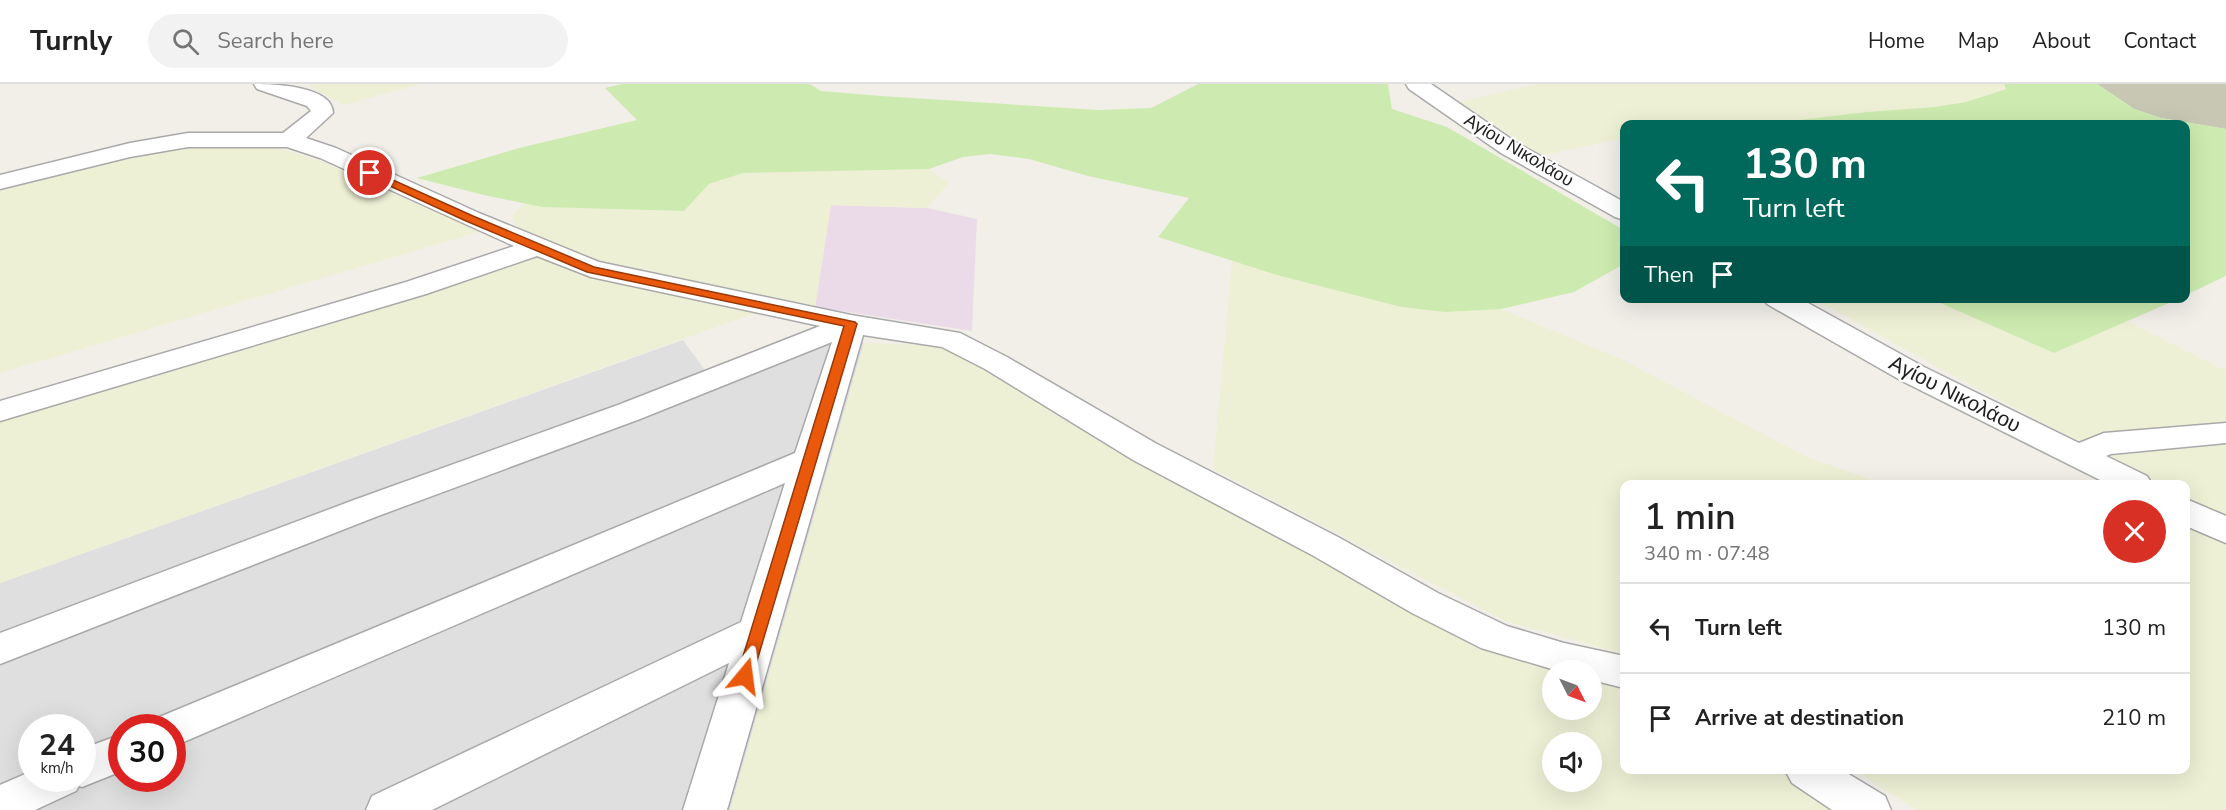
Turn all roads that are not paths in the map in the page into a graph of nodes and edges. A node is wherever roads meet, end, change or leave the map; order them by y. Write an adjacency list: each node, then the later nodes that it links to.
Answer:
1 (265, 84): 3 (street)
2 (1417, 84): 5 (street, Αγίου Νικολάου)
3 (289, 140): 4 (street); 6 (street)
4 (0, 182)
5 (1620, 210)
6 (538, 247): 8 (street); 9 (street)
7 (1787, 303): 11 (street, Αγίου Νικολάου)
8 (851, 324): 12 (street); 17 (street); 18 (street)
9 (0, 411)
10 (2226, 432): 11 (street)
11 (2079, 456): 13 (street, Αγίου Νικολάου)
12 (808, 460): 16 (street); 19 (street)
13 (2127, 480)
14 (2190, 513): 15 (street)
15 (2226, 531)
16 (758, 631): 23 (street); 24 (street)
17 (0, 649)
18 (1620, 671)
19 (186, 724)
20 (1813, 774): 25 (street)
21 (30, 792): 22 (street)
22 (0, 805)
23 (388, 810)
24 (705, 810)
25 (1869, 810)

